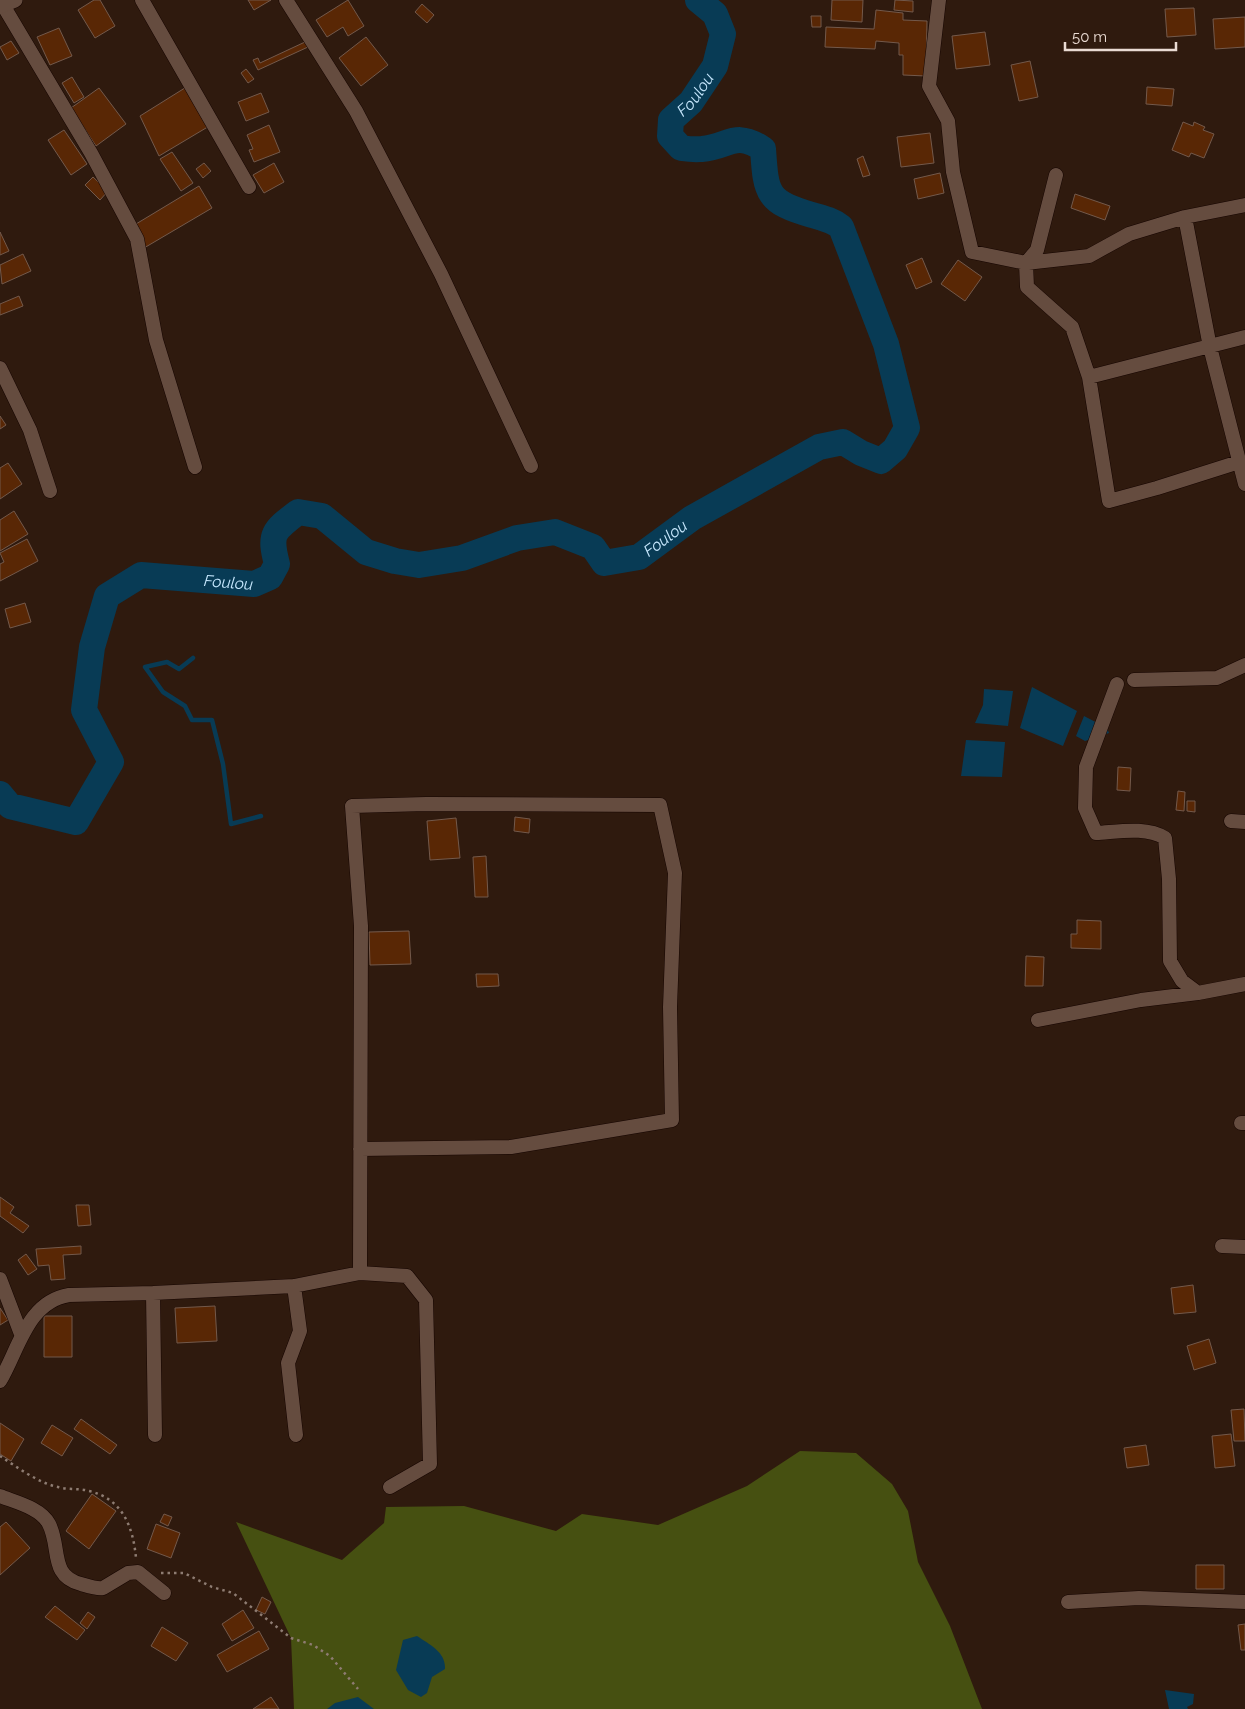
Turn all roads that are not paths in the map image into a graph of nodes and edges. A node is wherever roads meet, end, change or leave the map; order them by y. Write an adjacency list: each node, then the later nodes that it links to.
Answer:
1 (142, 0): 6 (street)
2 (286, 0): 15 (street)
3 (940, 0): 9 (street)
4 (6, 4): 16 (street)
5 (1056, 175): 9 (street)
6 (249, 187)
7 (1245, 205): 8 (street)
8 (1185, 216): 9 (street); 11 (street)
9 (1026, 263): 13 (street)
10 (1245, 338): 11 (street)
11 (1210, 347): 13 (street); 14 (street)
12 (0, 368): 18 (street)
13 (1089, 377): 14 (street)
14 (1239, 462): 17 (street)
15 (531, 466)
16 (195, 467)
17 (1245, 484)
18 (50, 491)
19 (1245, 665): 20 (street)
20 (1134, 680)
21 (1117, 684): 23 (street)
22 (1245, 984): 23 (street)
23 (1198, 993): 24 (street)
24 (1038, 1020)
25 (360, 1150): 25 (street); 28 (street)
26 (1222, 1246): 27 (street)
27 (1245, 1247)
28 (360, 1272): 30 (street); 36 (street)
29 (0, 1279): 32 (street)
30 (294, 1286): 31 (street); 35 (street)
31 (152, 1294): 32 (street); 34 (street)
32 (21, 1334): 33 (street)
33 (0, 1381)
34 (155, 1435)
35 (296, 1435)
36 (390, 1487)
37 (0, 1496): 38 (street)
38 (164, 1593)
39 (1068, 1602): 40 (street)
40 (1245, 1602)

